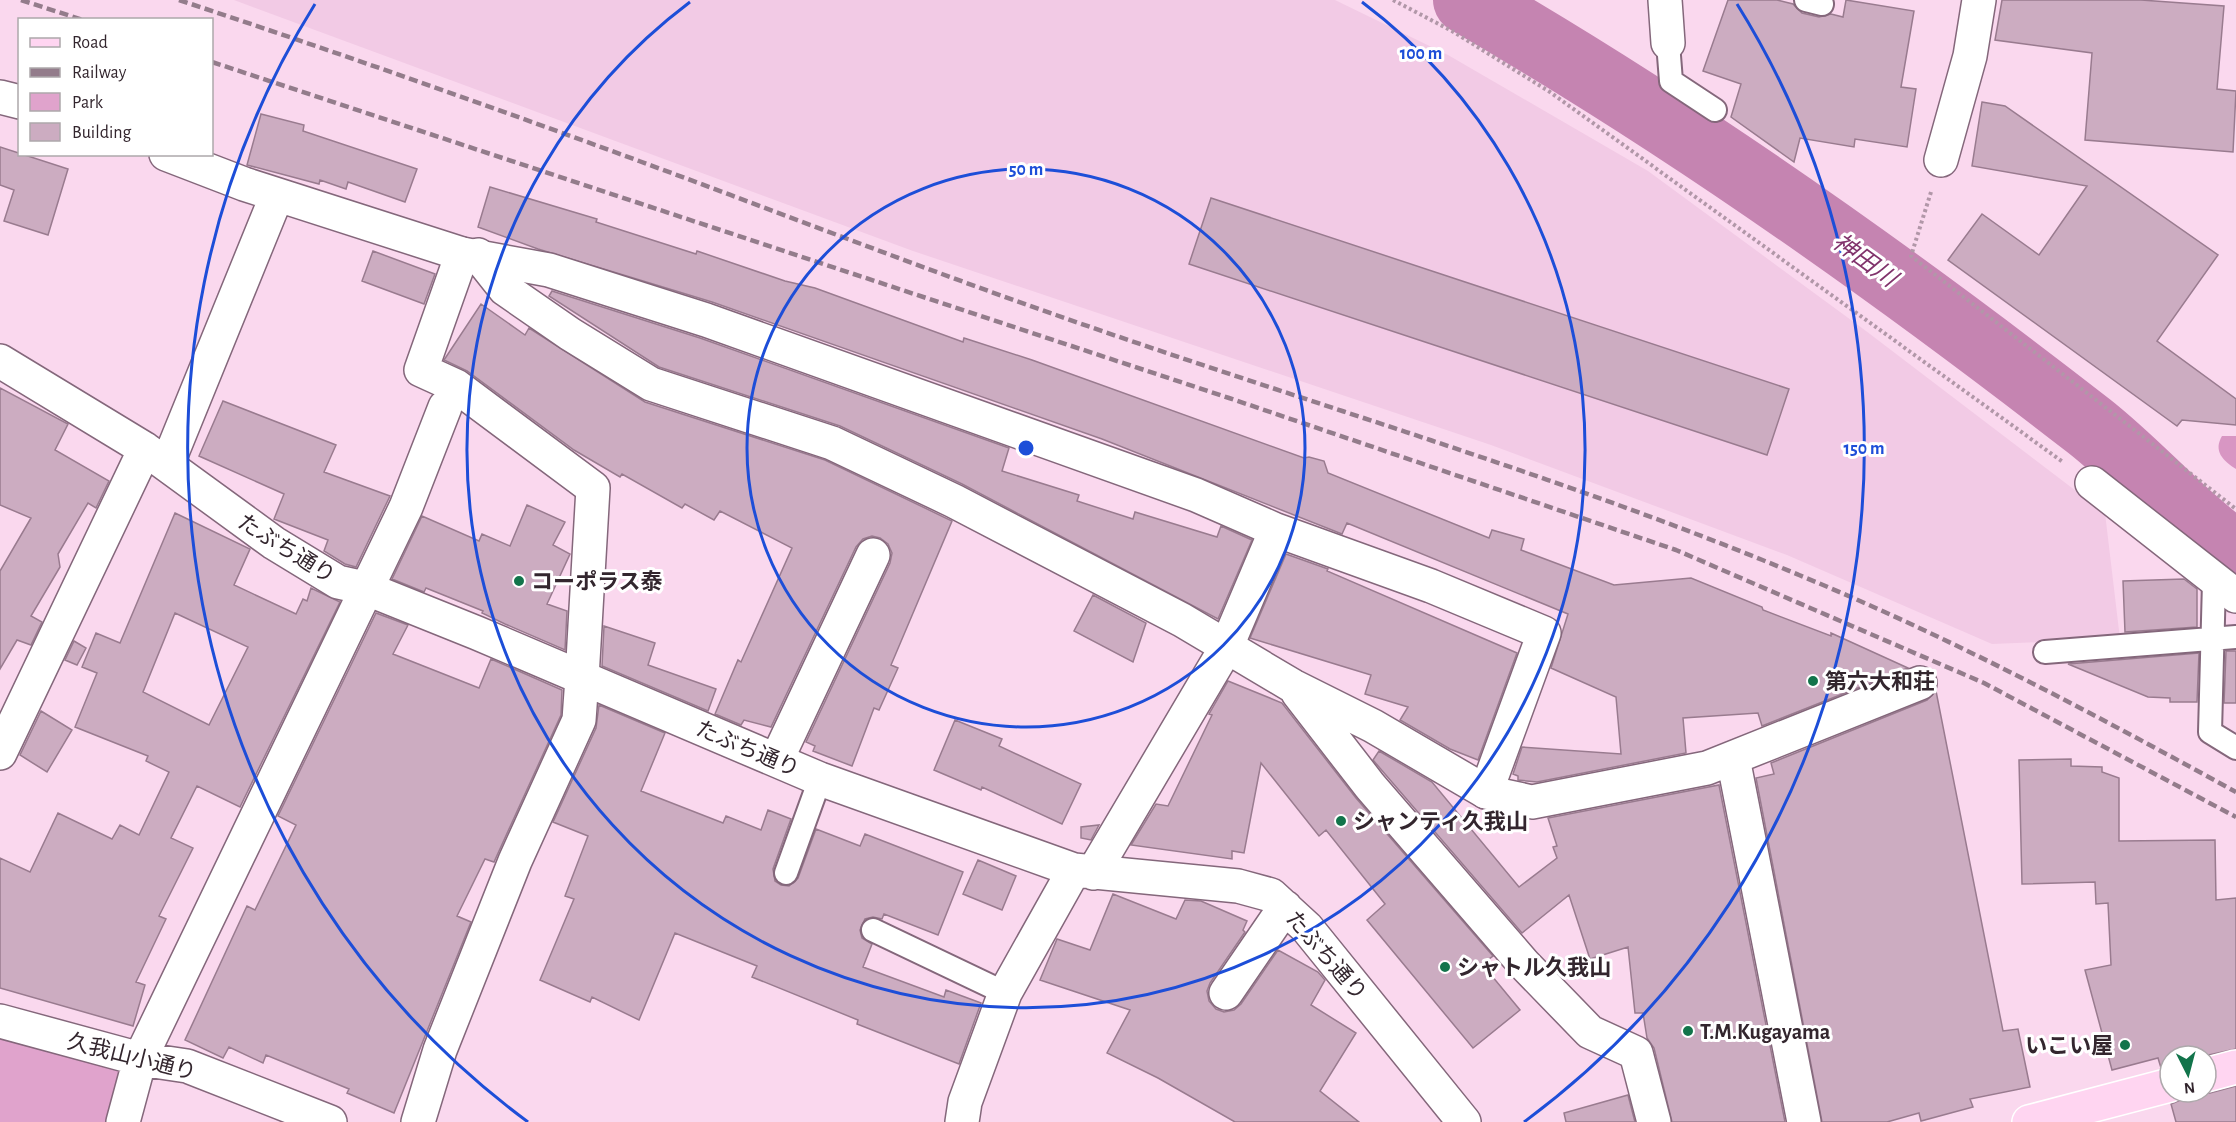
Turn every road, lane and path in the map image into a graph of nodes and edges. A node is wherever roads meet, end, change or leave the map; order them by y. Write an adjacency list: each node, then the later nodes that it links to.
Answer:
1 (1393, 0): 15 (path)
2 (1665, 0): 4 (street)
3 (1979, 0): 9 (street)
4 (1668, 43): 7 (lane)
5 (0, 97): 6 (street)
6 (18, 102)
7 (1714, 110)
8 (171, 156): 10 (street)
9 (1941, 160): 16 (path)
10 (277, 195): 11 (street); 14 (street)
11 (470, 255): 17 (street); 23 (street); 25 (street)
12 (0, 361): 14 (street, たぶち通り)
13 (445, 407): 19 (street)
14 (156, 457): 19 (street, たぶち通り); 29 (street)
15 (2092, 483): 20 (street)
16 (2236, 509)
17 (1276, 530): 23 (street); 33 (street)
18 (873, 555): 31 (street)
19 (365, 588): 25 (street, たぶち通り); 41 (street)
20 (2225, 589): 22 (lane)
21 (2236, 637): 22 (lane)
22 (2211, 640): 24 (lane); 28 (lane)
23 (1226, 648): 27 (street); 34 (street)
24 (2045, 652)
25 (582, 678): 31 (street, たぶち通り); 47 (street)
26 (1920, 683): 30 (street)
27 (1293, 686): 33 (street); 50 (street)
28 (2236, 748)
29 (0, 753)
30 (1733, 758): 33 (street); 51 (street)
31 (777, 759): 32 (street, たぶち通り)
32 (820, 779): 34 (street, たぶち通り); 35 (lane)
33 (1486, 792)
34 (1083, 871): 36 (street, たぶち通り); 38 (street)
35 (786, 873)
36 (1285, 907): 39 (street); 49 (street, たぶち通り)
37 (873, 930): 38 (lane)
38 (1005, 993): 48 (street)
39 (1226, 993)
40 (0, 1021): 41 (street, 久我山小通り)
41 (140, 1059): 45 (street); 46 (street, 久我山小通り)
42 (2236, 1067): 43 (main road)
43 (2218, 1072)
44 (2158, 1088): 52 (main road)
45 (123, 1122)
46 (330, 1122)
47 (418, 1122)
48 (962, 1122)
49 (1464, 1122)
50 (1653, 1122)
51 (1804, 1122)
52 (2029, 1122)

